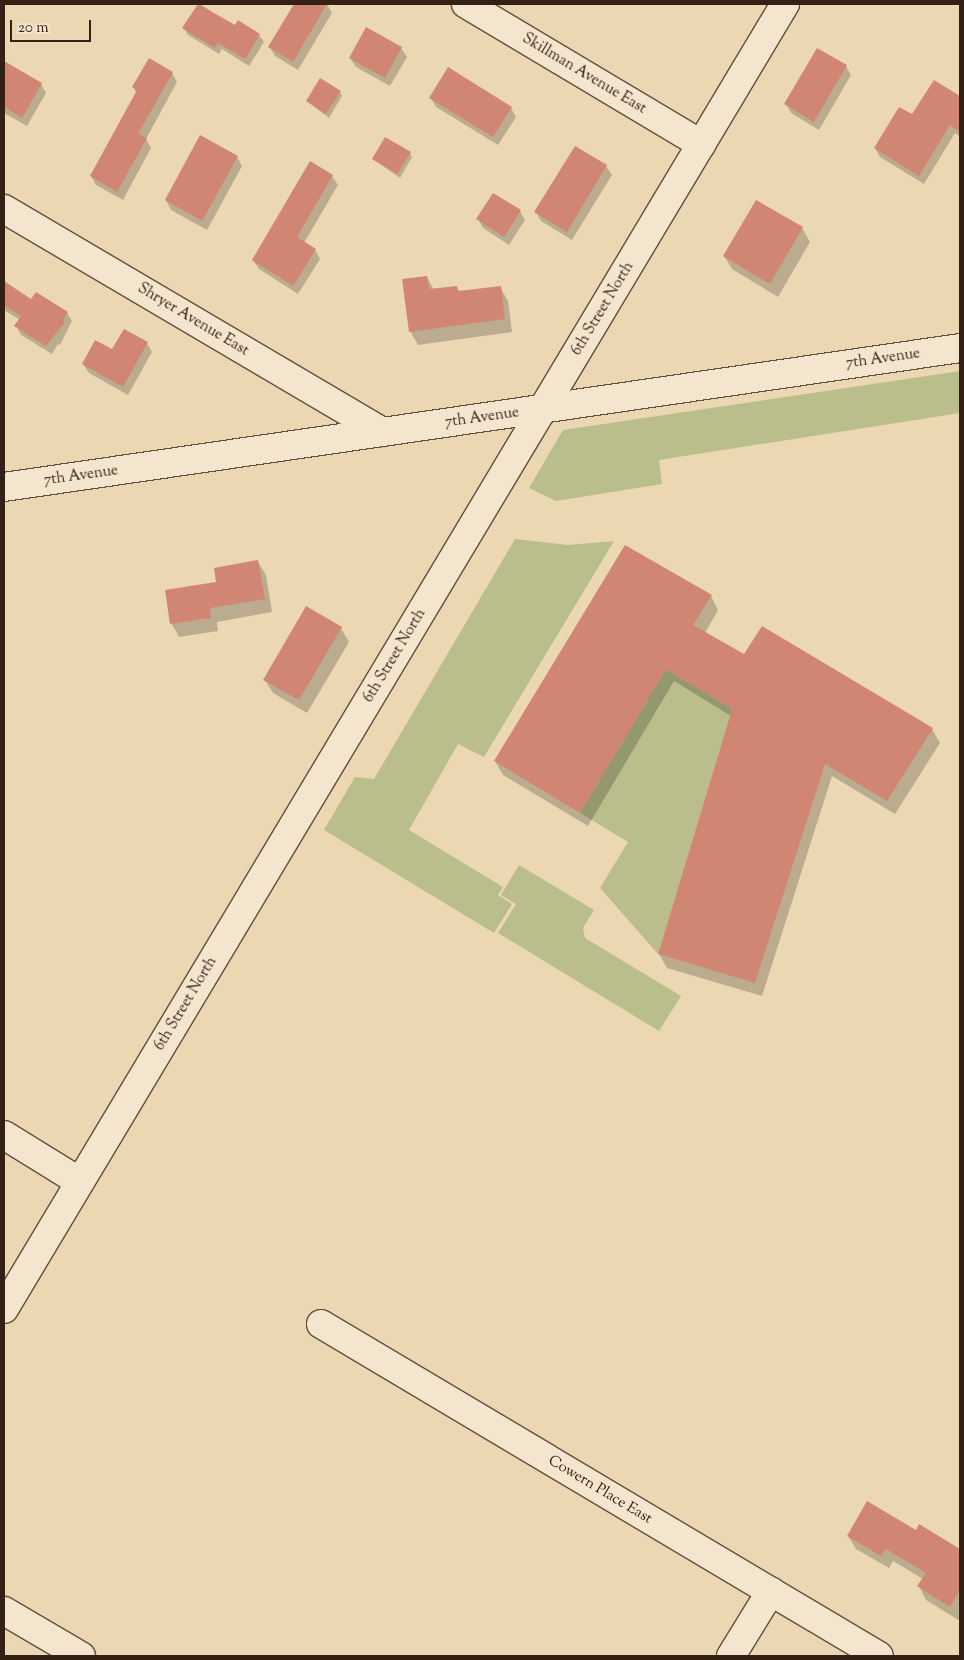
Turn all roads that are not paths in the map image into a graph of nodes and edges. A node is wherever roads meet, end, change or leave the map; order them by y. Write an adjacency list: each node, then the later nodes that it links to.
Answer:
1 (466, 4): 3 (street, Skillman Avenue East)
2 (785, 4): 3 (street, 6th Street North)
3 (701, 144): 6 (street, 6th Street North)
4 (4, 209): 7 (street, Shryer Avenue East)
5 (960, 348): 6 (street, 7th Avenue)
6 (543, 409): 7 (street, 7th Avenue); 10 (street, 6th Street North)
7 (382, 432): 8 (street, 7th Avenue)
8 (4, 487)
9 (4, 1135): 10 (street)
10 (80, 1182): 11 (street, 6th Street North)
11 (4, 1309)
12 (321, 1324): 13 (street, Cowern Place East)
13 (771, 1591): 16 (street); 17 (street, Cowern Place East)
14 (4, 1611): 15 (street)
15 (81, 1656)
16 (731, 1656)
17 (879, 1656)

